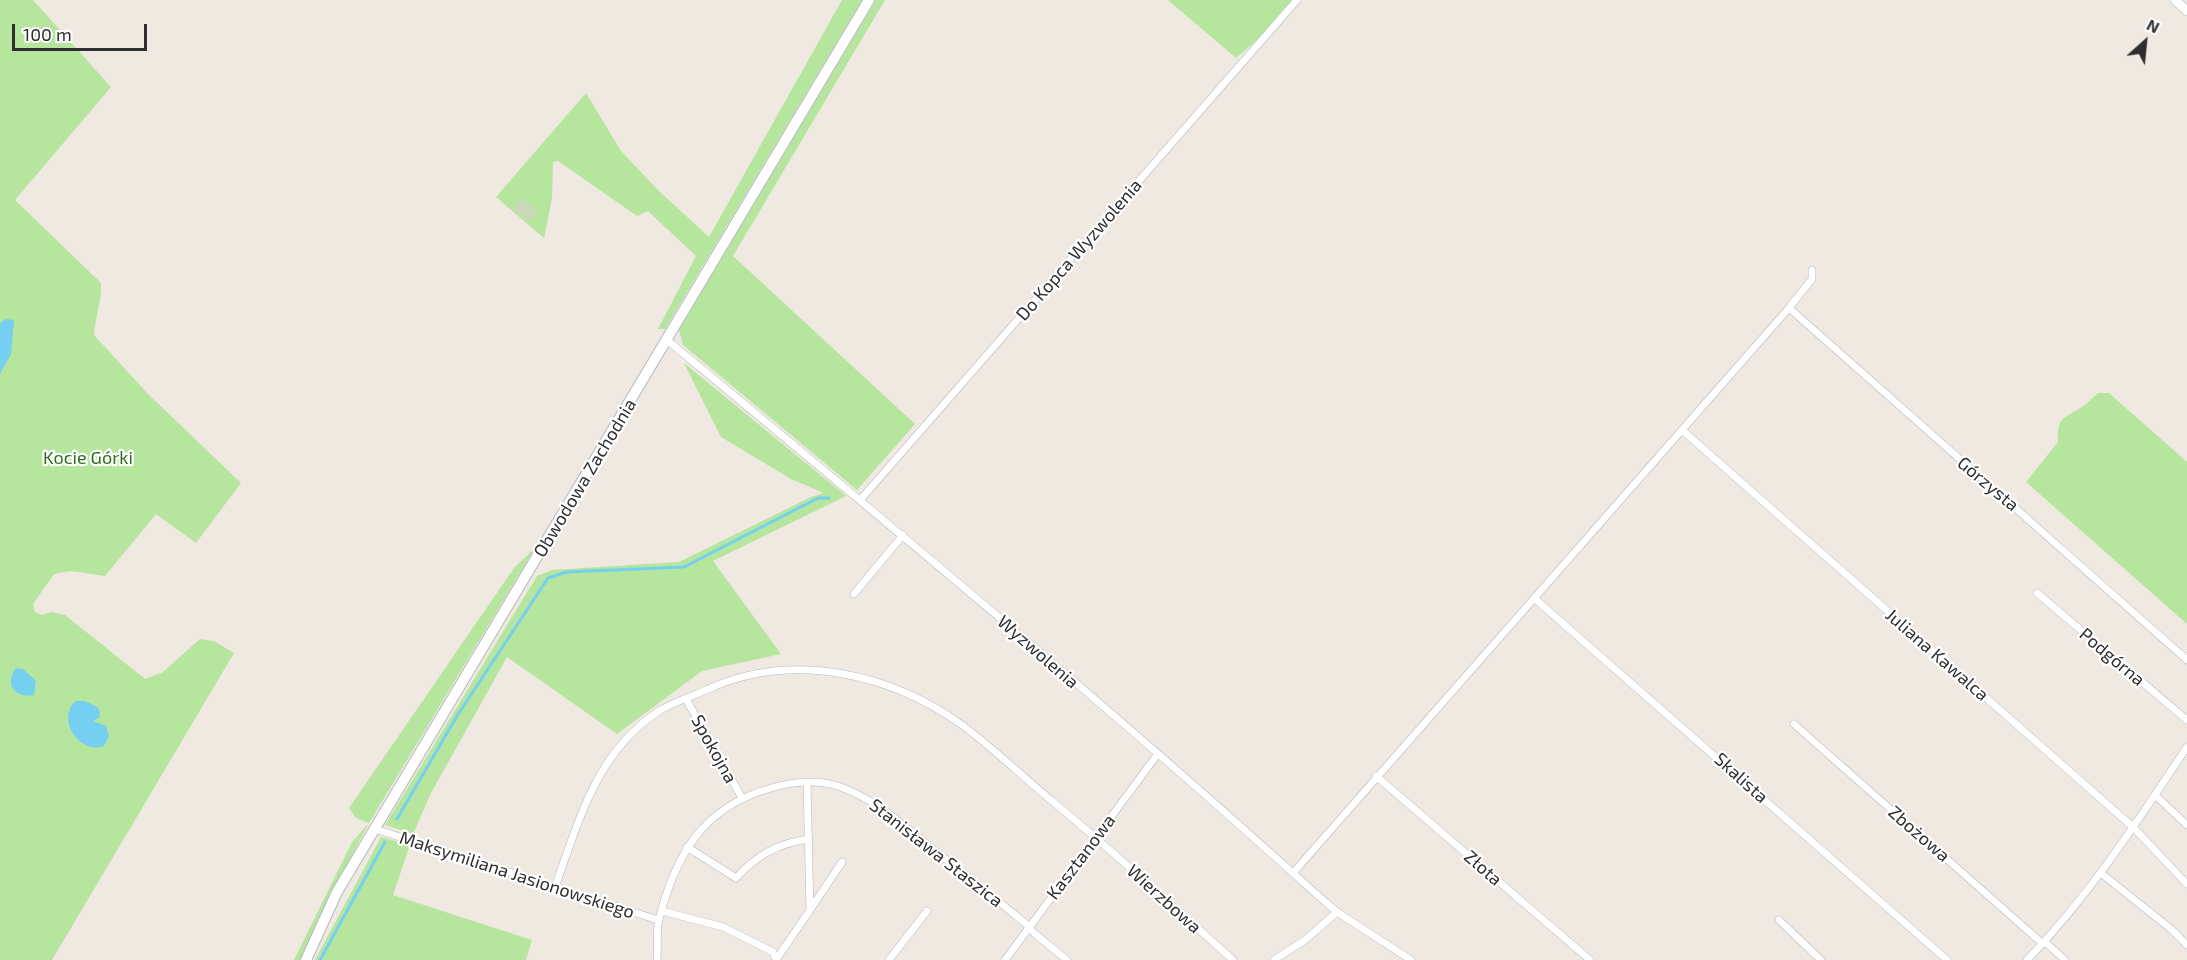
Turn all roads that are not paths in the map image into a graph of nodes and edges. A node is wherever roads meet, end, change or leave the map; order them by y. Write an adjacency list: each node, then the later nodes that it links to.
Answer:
1 (869, 0): 7 (main road, Obwodowa Zachodnia)
2 (1297, 0): 9 (street, Do Kopca Wyzwolenia)
3 (2175, 0): 4 (street)
4 (2187, 11)
5 (1812, 270): 6 (street)
6 (1789, 308): 8 (street); 14 (street, Górzysta)
7 (667, 340): 9 (street, Wyzwolenia); 26 (main road, Obwodowa Zachodnia)
8 (1682, 430): 13 (street); 25 (street, Juliana Kawalca)
9 (861, 500): 10 (street, Wyzwolenia)
10 (903, 536): 12 (street); 19 (street, Wyzwolenia)
11 (2037, 593): 16 (street, Podgórna)
12 (854, 594)
13 (1534, 598): 20 (street); 54 (street, Skalista)
14 (2187, 660)
15 (686, 699): 23 (street, Spokojna); 27 (street, Wierzbowa); 34 (street, Wierzbowa)
16 (2187, 720)
17 (1794, 724): 42 (street, Zbożowa)
18 (2187, 747): 22 (street)
19 (1157, 755): 27 (street, Kasztanowa); 31 (street, Wyzwolenia)
20 (1376, 776): 31 (street); 52 (street, Złota)
21 (807, 782): 23 (street, Stanisława Staszica); 28 (street); 41 (street, Stanisława Staszica)
22 (2155, 795): 24 (street); 25 (street)
23 (742, 798): 29 (street, Stanisława Staszica)
24 (2187, 825)
25 (2134, 828): 32 (street); 33 (street, Juliana Kawalca)
26 (375, 829): 34 (street, Maksymiliana Jasionowskiego); 44 (main road, Obwodowa Zachodnia)
27 (1096, 837): 41 (street, Kasztanowa); 49 (street, Wierzbowa)
28 (809, 839): 29 (street); 35 (street)
29 (687, 847): 36 (street, Stanisława Staszica)
30 (842, 862): 35 (street)
31 (1293, 873): 38 (street, Wyzwolenia)
32 (2102, 874): 42 (street); 43 (street)
33 (2187, 884)
34 (555, 887): 39 (street, Maksymiliana Jasionowskiego)
35 (810, 910): 36 (street)
36 (662, 911): 39 (street, Stanisława Staszica)
37 (927, 911): 46 (street)
38 (1337, 912): 50 (street); 51 (street, Wyzwolenia)
39 (658, 920): 45 (street)
40 (1779, 920): 53 (street)
41 (1029, 927): 47 (street, Kasztanowa); 48 (street, Stanisława Staszica)
42 (2044, 943): 55 (street); 56 (street, Zbożowa)
43 (2187, 945)
44 (306, 960)
45 (657, 960)
46 (889, 960)
47 (1005, 960)
48 (1067, 960)
49 (1233, 960)
50 (1274, 960)
51 (1411, 960)
52 (1590, 960)
53 (1821, 960)
54 (1947, 960)
55 (2027, 960)
56 (2065, 960)

